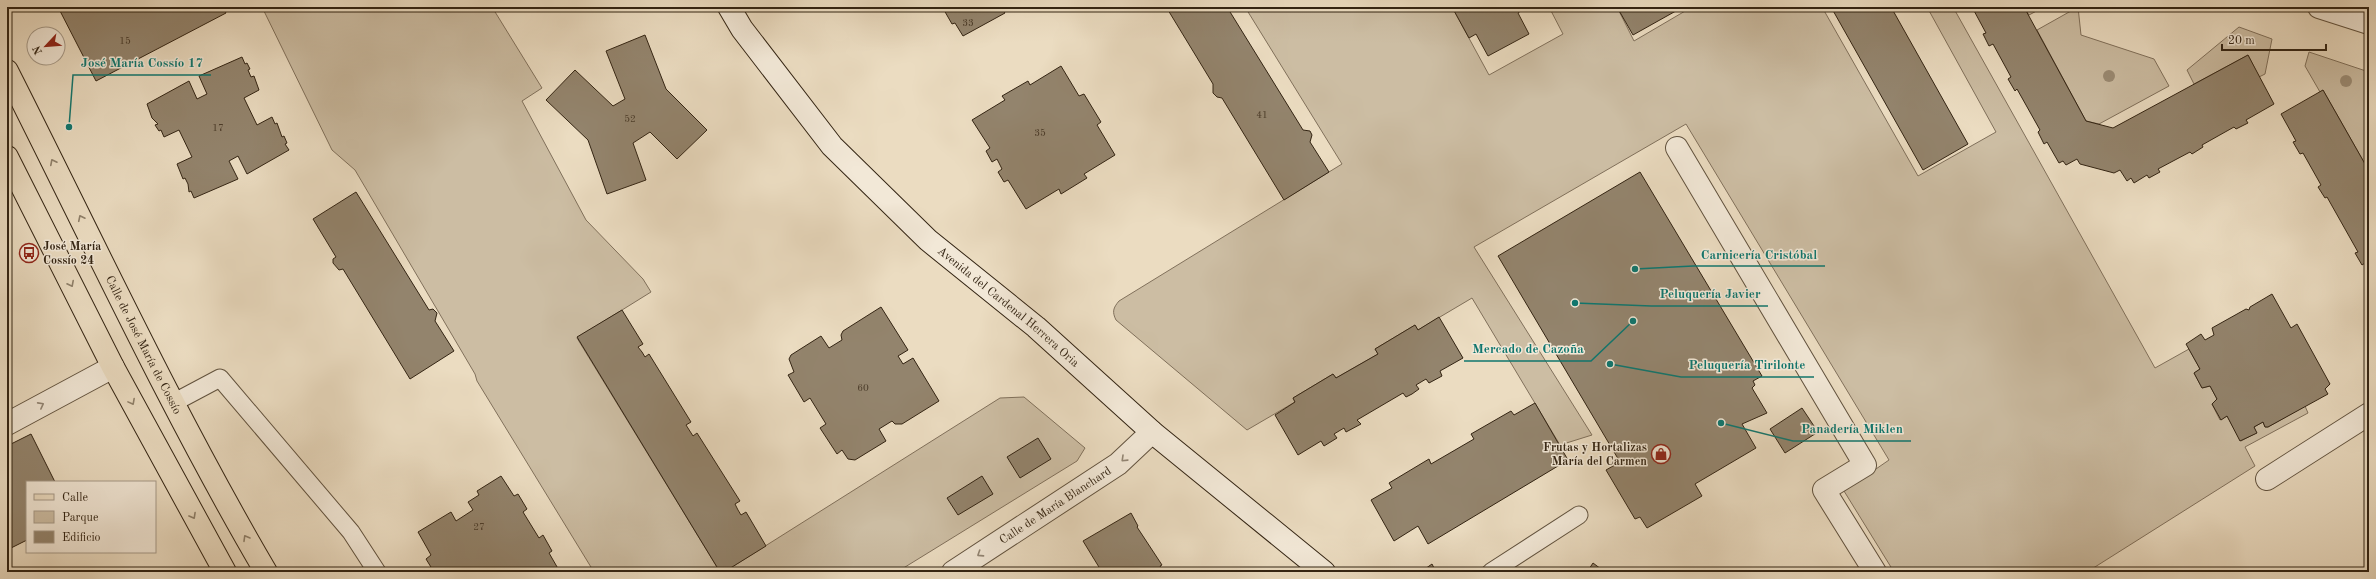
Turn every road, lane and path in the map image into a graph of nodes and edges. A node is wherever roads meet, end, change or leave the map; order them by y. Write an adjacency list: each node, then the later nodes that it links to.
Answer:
1 (728, 7): 11 (street, Avenida del Cardenal Herrera Oria)
2 (2320, 7): 3 (street)
3 (2369, 23)
4 (7, 71): 8 (main road, Calle de José María de Cossío, one-way to 4)
5 (1677, 148): 20 (street)
6 (7, 157): 7 (main road, one-way to 7)
7 (113, 367): 10 (street, one-way to 7); 14 (main road, one-way to 14)
8 (173, 403): 15 (main road, Calle de José María de Cossío, one-way to 8); 16 (lane)
9 (2369, 414): 12 (street)
10 (7, 424)
11 (1152, 432): 17 (street, Calle de María Blanchard, one-way to 17); 18 (street, Avenida del Cardenal Herrera Oria)
12 (2267, 479)
13 (1579, 515): 19 (lane)
14 (225, 572)
15 (266, 572)
16 (377, 572)
17 (953, 572)
18 (1324, 572)
19 (1490, 572)
20 (1875, 572)

